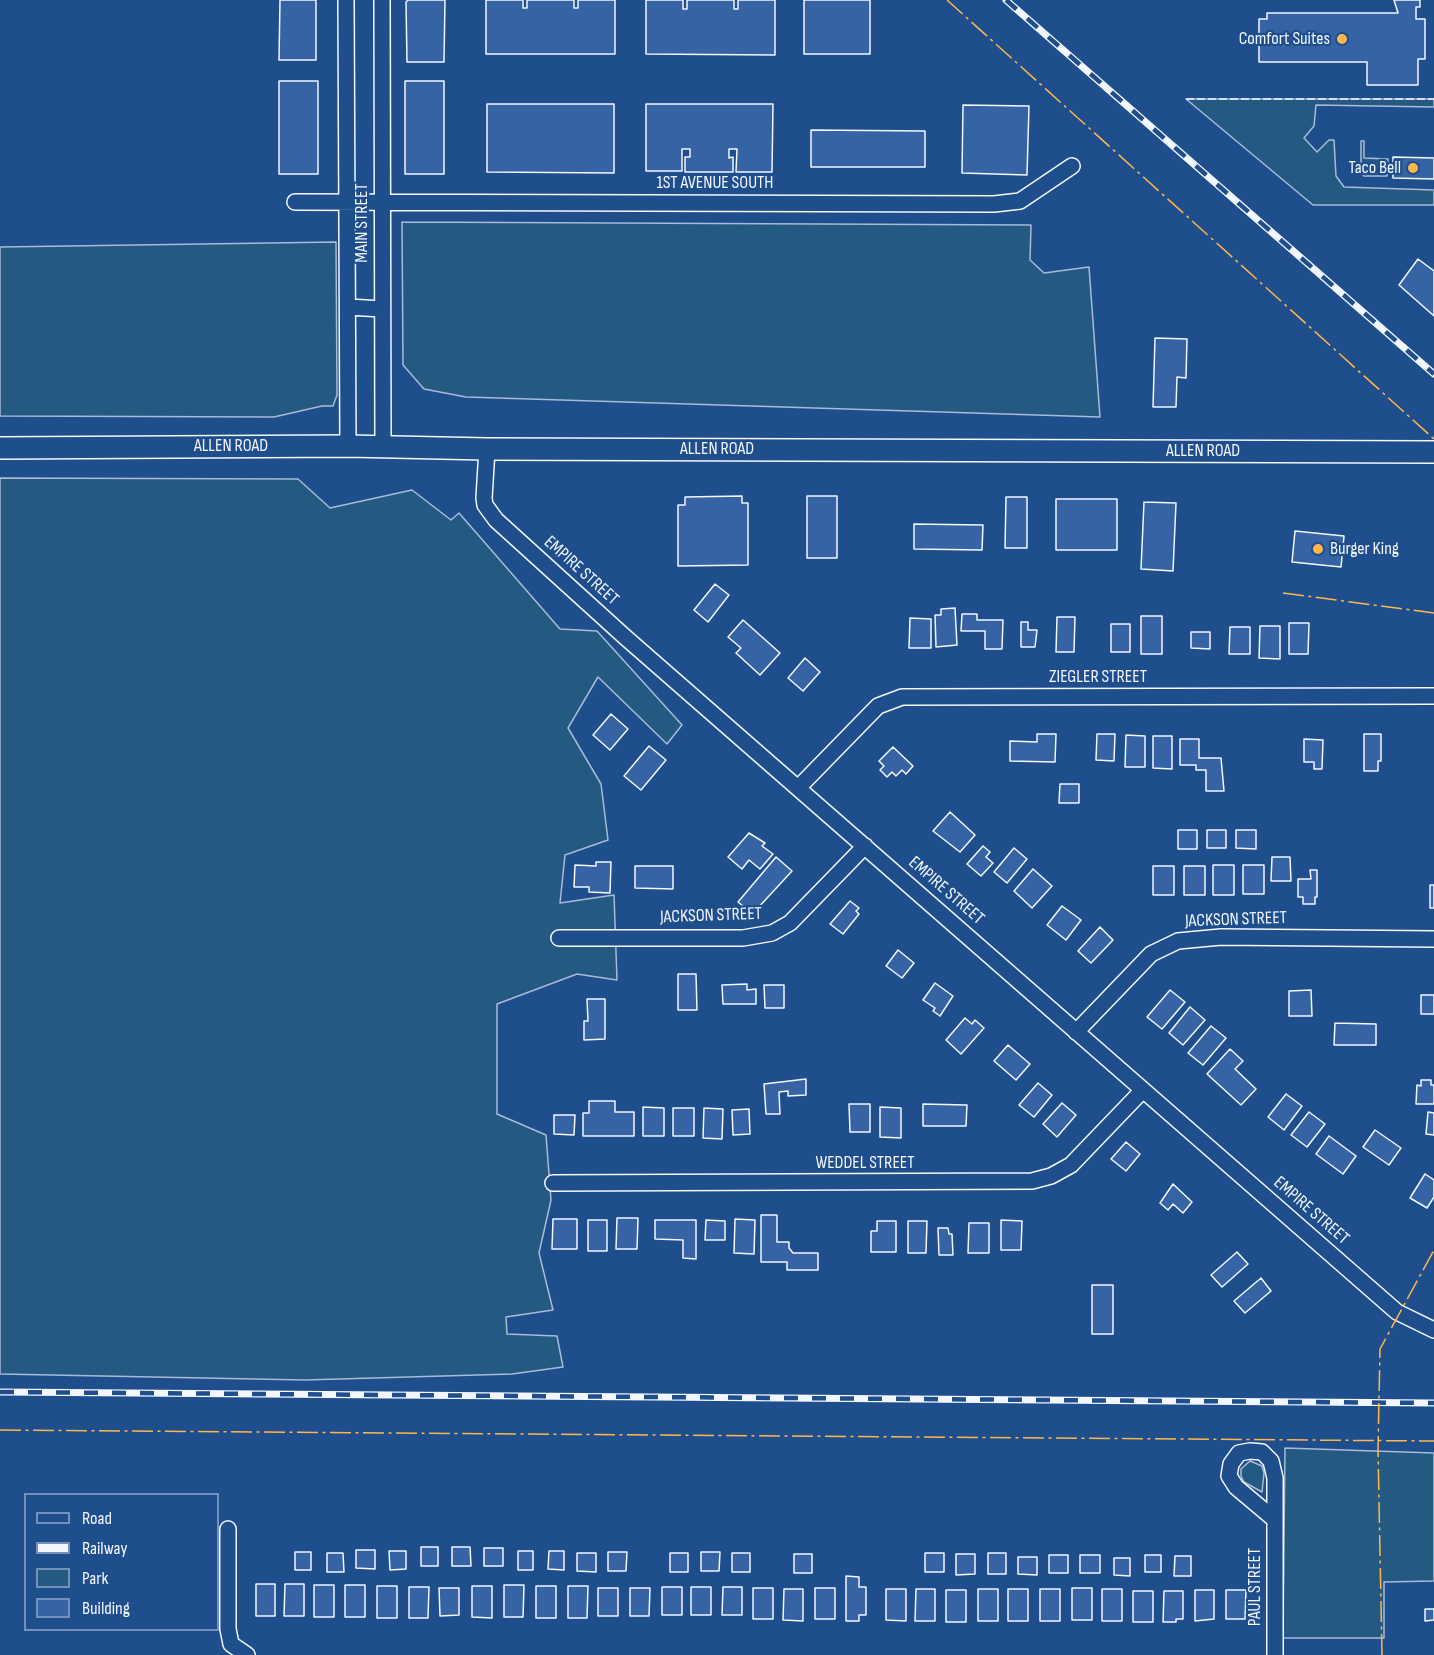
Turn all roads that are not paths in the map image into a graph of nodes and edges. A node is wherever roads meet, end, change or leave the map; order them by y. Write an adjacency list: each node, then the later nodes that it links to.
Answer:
1 (345, 0): 6 (street, MAIN STREET)
2 (382, 0): 4 (street, MAIN STREET)
3 (1072, 166): 4 (street, 1ST AVENUE SOUTH)
4 (381, 201): 6 (street, 1ST AVENUE SOUTH); 8 (street, MAIN STREET)
5 (295, 202): 6 (street, 1ST AVENUE SOUTH)
6 (346, 202): 7 (street, MAIN STREET)
7 (348, 308): 8 (street); 9 (street, MAIN STREET)
8 (382, 309): 10 (street, MAIN STREET)
9 (348, 446): 10 (main road, ALLEN ROAD); 11 (main road, ALLEN ROAD)
10 (383, 446): 12 (main road, ALLEN ROAD)
11 (0, 448)
12 (487, 449): 13 (main road, ALLEN ROAD); 15 (street, EMPIRE STREET)
13 (1434, 452)
14 (1434, 696): 15 (street, ZIEGLER STREET)
15 (798, 788): 16 (street, EMPIRE STREET)
16 (865, 846): 17 (street, JACKSON STREET); 19 (street, EMPIRE STREET)
17 (559, 938)
18 (1434, 939): 19 (street, JACKSON STREET)
19 (1076, 1032): 20 (street, EMPIRE STREET)
20 (1143, 1090): 21 (street, WEDDEL STREET); 22 (street, EMPIRE STREET)
21 (553, 1183)
22 (1434, 1330)
23 (1274, 1519): 26 (street, PAUL STREET)
24 (228, 1529): 25 (street)
25 (241, 1652)
26 (1275, 1655)

